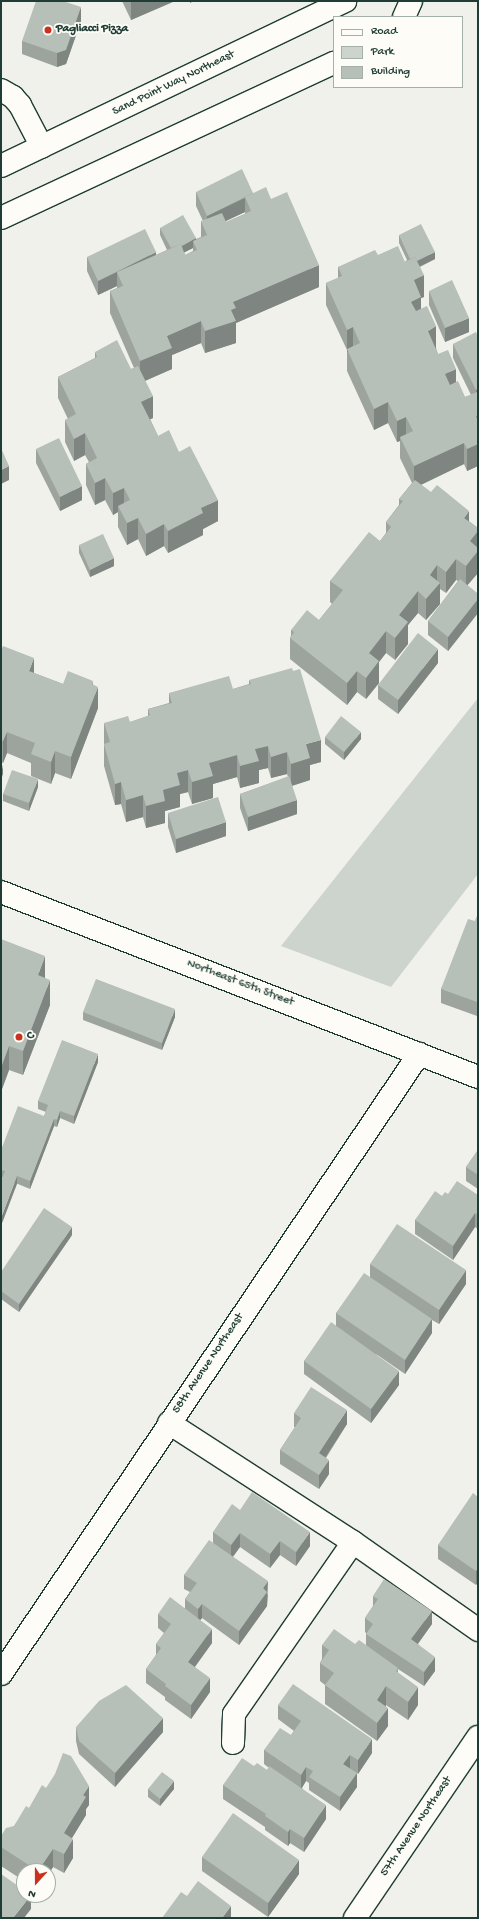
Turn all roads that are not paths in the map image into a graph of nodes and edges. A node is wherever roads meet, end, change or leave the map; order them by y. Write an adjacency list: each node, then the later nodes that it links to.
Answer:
1 (346, 1): 6 (main road, Sand Point Way Northeast)
2 (411, 1): 3 (main road)
3 (404, 16)
4 (333, 63): 8 (main road)
5 (1, 90): 6 (main road)
6 (42, 147): 7 (main road, Sand Point Way Northeast)
7 (1, 166)
8 (1, 218)
9 (1, 892): 10 (main road, Northeast 65th Street)
10 (419, 1054): 11 (main road, Northeast 65th Street); 12 (main road, 58th Avenue Northeast)
11 (478, 1076)
12 (169, 1423): 13 (main road); 15 (main road, 58th Avenue Northeast)
13 (353, 1542): 14 (main road); 17 (main road)
14 (478, 1630)
15 (1, 1674)
16 (478, 1737): 18 (main road, 57th Avenue Northeast)
17 (233, 1743)
18 (355, 1918)

